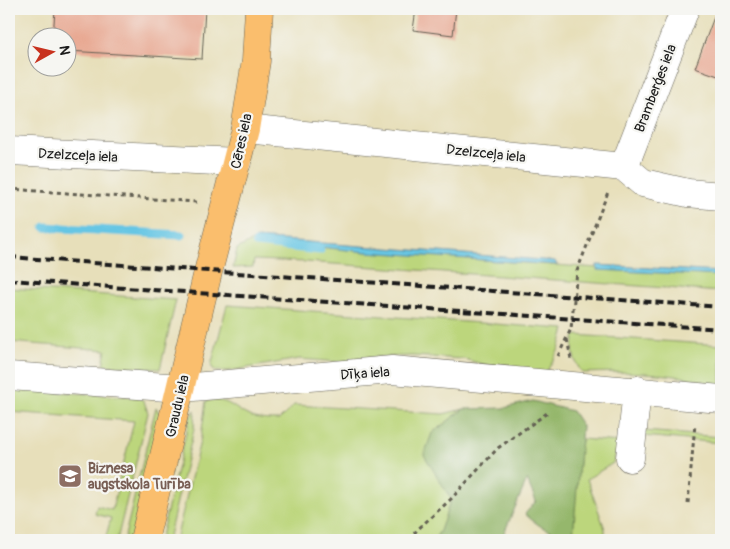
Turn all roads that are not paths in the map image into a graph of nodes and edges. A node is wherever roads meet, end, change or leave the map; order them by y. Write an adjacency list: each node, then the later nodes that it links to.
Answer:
1 (259, 9): 3 (main road, Cēres iela)
2 (685, 9): 6 (street, Bramberģes iela)
3 (245, 129): 5 (main road, Cēres iela); 6 (street, Dzelzceļa iela)
4 (9, 152): 5 (street, Dzelzceļa iela)
5 (237, 162): 8 (main road, Cēres iela)
6 (620, 167): 7 (street)
7 (721, 196)
8 (208, 272): 10 (main road, Graudu iela)
9 (9, 376): 10 (street, Dīķa iela)
10 (181, 388): 11 (street, Dīķa iela); 14 (main road, Graudu iela)
11 (637, 390): 12 (street, Dīķa iela); 13 (street)
12 (710, 398)
13 (630, 458)
14 (144, 540)

